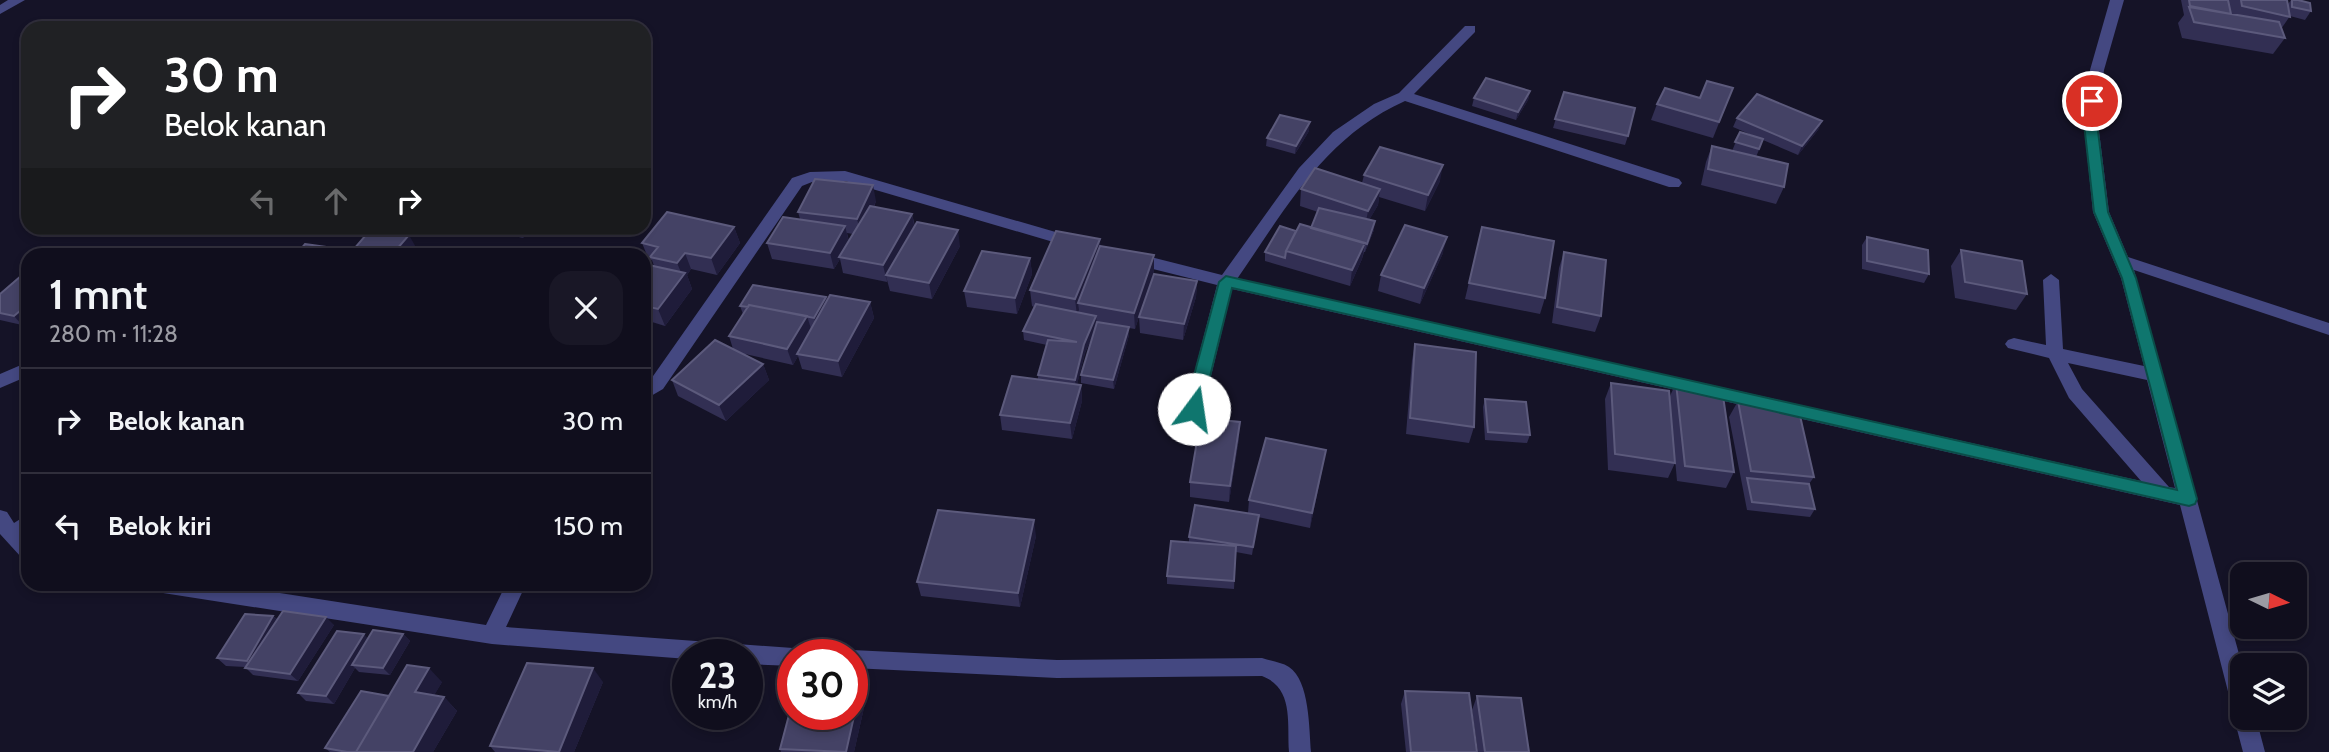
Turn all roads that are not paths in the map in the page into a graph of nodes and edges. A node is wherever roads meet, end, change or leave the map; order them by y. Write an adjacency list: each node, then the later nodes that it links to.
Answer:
1 (18, 0): 3 (street)
2 (2117, 0): 7 (street)
3 (0, 10)
4 (1470, 29): 5 (street)
5 (1404, 96): 6 (street); 9 (street)
6 (1674, 183)
7 (2124, 261): 10 (street); 14 (street)
8 (2051, 280): 12 (street)
9 (1226, 282): 16 (street); 17 (street); 18 (street)
10 (2329, 328)
11 (2014, 344): 12 (street)
12 (2054, 353): 14 (street); 18 (street)
13 (21, 372): 15 (street)
14 (2153, 375): 19 (street)
15 (0, 381)
16 (651, 388)
17 (1194, 409)
18 (2164, 494): 19 (street)
19 (2189, 499): 28 (street)
20 (0, 518): 22 (street)
21 (21, 528): 22 (street)
22 (12, 536): 23 (street)
23 (21, 544)
24 (208, 591): 26 (street)
25 (513, 591): 26 (street)
26 (492, 635): 27 (street)
27 (672, 648)
28 (2230, 657)
29 (868, 660): 31 (street)
30 (2249, 730): 32 (street)
31 (1300, 752)
32 (2255, 752)

